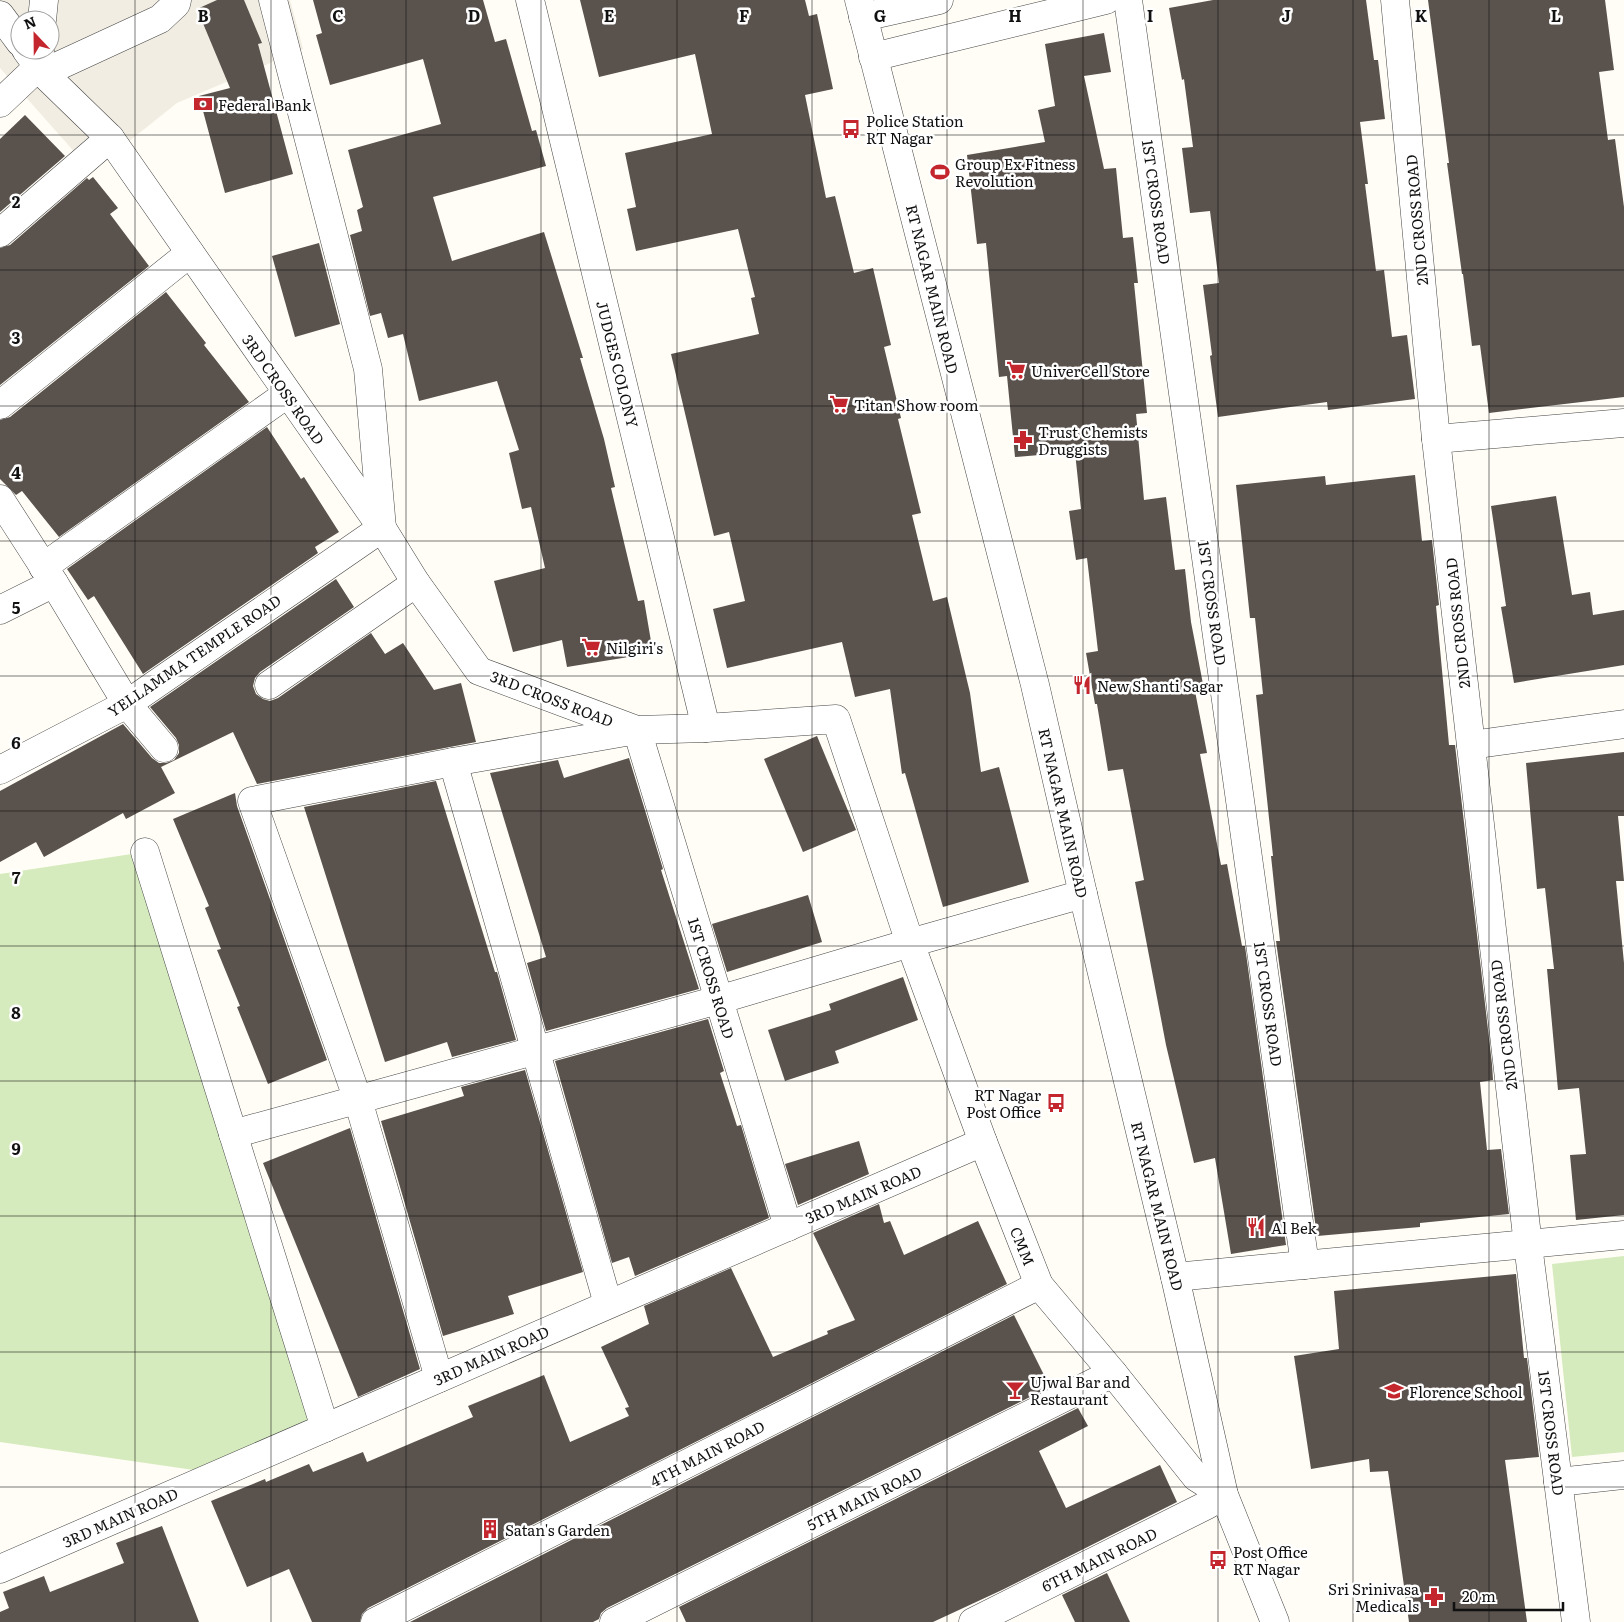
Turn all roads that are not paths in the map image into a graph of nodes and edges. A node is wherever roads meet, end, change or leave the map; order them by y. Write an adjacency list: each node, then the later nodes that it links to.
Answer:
1 (178, 0): 11 (street)
2 (273, 0): 23 (street)
3 (530, 0): 30 (street, JUDGES COLONY)
4 (939, 0): 8 (street)
5 (1106, 0): 12 (street)
6 (1128, 0): 47 (street, 1ST CROSS ROAD)
7 (1395, 0): 21 (street, 2ND CROSS ROAD)
8 (861, 9): 12 (street, RT NAGAR MAIN ROAD)
9 (0, 16): 10 (street)
10 (10, 29)
11 (60, 52)
12 (873, 57): 37 (street, RT NAGAR MAIN ROAD)
13 (37, 60): 14 (street); 15 (street, 3RD CROSS ROAD)
14 (0, 103)
15 (110, 138): 16 (street); 17 (street, 3RD CROSS ROAD)
16 (0, 233)
17 (190, 253): 18 (street, 3RD CROSS ROAD); 19 (street)
18 (287, 394): 23 (street, 3RD CROSS ROAD); 24 (street)
19 (0, 405)
20 (1624, 423): 21 (street)
21 (1436, 439): 32 (street, 2ND CROSS ROAD)
22 (0, 499): 24 (street)
23 (382, 528): 25 (street, 3RD CROSS ROAD); 28 (street, YELLAMMA TEMPLE ROAD)
24 (49, 575): 26 (street); 28 (street)
25 (416, 583): 27 (street); 31 (street, 3RD CROSS ROAD)
26 (0, 610)
27 (269, 685)
28 (127, 704): 33 (street); 35 (street, YELLAMMA TEMPLE ROAD)
29 (1624, 724): 32 (street)
30 (706, 728): 31 (street, 3RD CROSS ROAD); 38 (street, 3RD CROSS ROAD)
31 (637, 730): 34 (street); 39 (street, 1ST CROSS ROAD)
32 (1471, 745): 46 (street, 2ND CROSS ROAD)
33 (164, 748)
34 (453, 762): 40 (street); 41 (street)
35 (0, 770)
36 (145, 852): 42 (street)
37 (1082, 894): 38 (street); 48 (street, RT NAGAR MAIN ROAD)
38 (910, 943): 39 (street); 43 (street, CMM)
39 (718, 1000): 40 (street); 44 (street, 1ST CROSS ROAD)
40 (535, 1050): 41 (street); 50 (street)
41 (358, 1100): 42 (street); 52 (street)
42 (233, 1134): 53 (street)
43 (982, 1142): 44 (street, 3RD MAIN ROAD); 49 (street, CMM)
44 (788, 1227): 50 (street, 3RD MAIN ROAD)
45 (1624, 1235): 46 (street)
46 (1528, 1245): 47 (street); 55 (street, 1ST CROSS ROAD)
47 (1305, 1265): 48 (street)
48 (1175, 1277): 56 (street, RT NAGAR MAIN ROAD)
49 (1039, 1285): 51 (street, CMM); 58 (street, 4TH MAIN ROAD)
50 (608, 1304): 52 (street, 3RD MAIN ROAD)
51 (1113, 1373): 56 (street, CMM); 59 (street, 5TH MAIN ROAD)
52 (439, 1378): 53 (street, 3RD MAIN ROAD)
53 (325, 1428): 57 (street, 3RD MAIN ROAD)
54 (1624, 1475): 55 (street)
55 (1558, 1482): 62 (street, 1ST CROSS ROAD)
56 (1224, 1494): 60 (street, 6TH MAIN ROAD); 61 (street, RT NAGAR MAIN ROAD)
57 (0, 1570)
58 (376, 1622)
59 (614, 1622)
60 (973, 1622)
61 (1276, 1622)
62 (1576, 1622)

